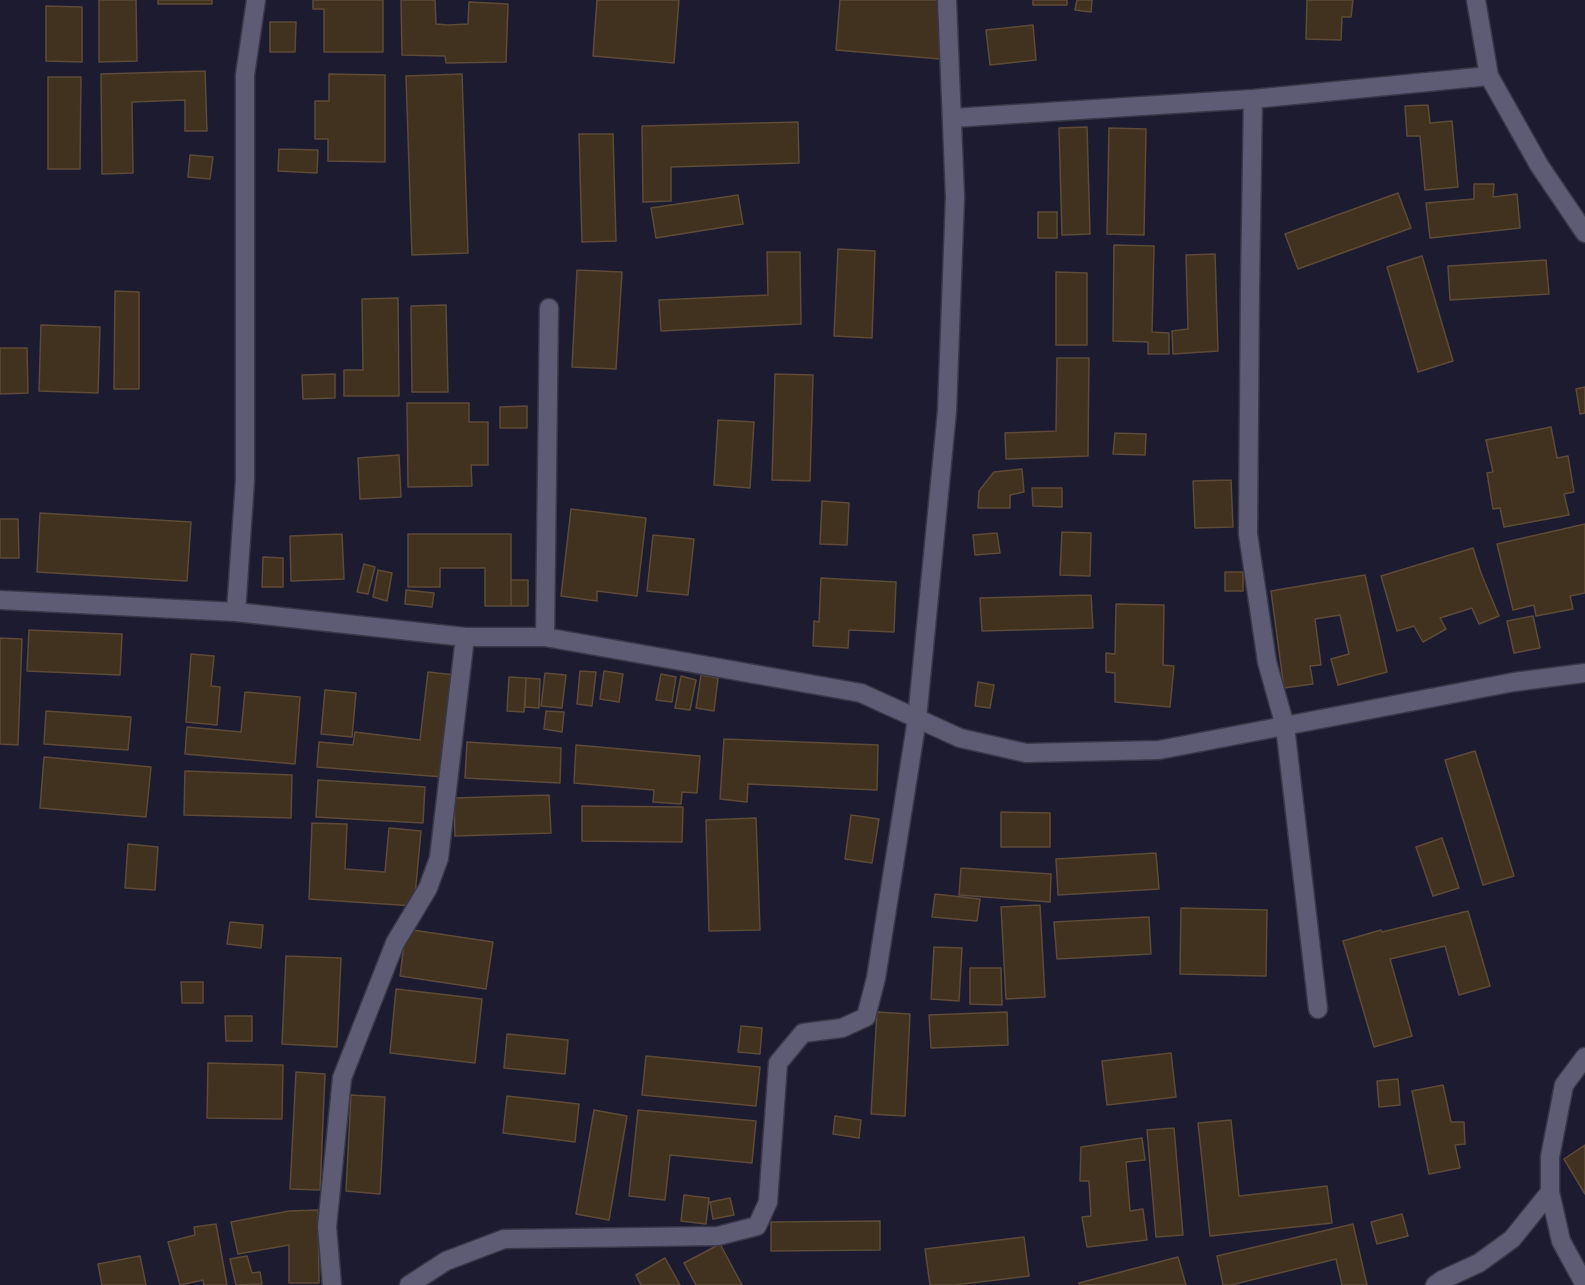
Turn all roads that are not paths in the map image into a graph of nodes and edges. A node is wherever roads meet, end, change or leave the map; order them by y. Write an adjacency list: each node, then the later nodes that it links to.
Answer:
1 (256, 0): 10 (street)
2 (947, 0): 6 (street)
3 (1476, 0): 4 (street)
4 (1489, 76): 5 (street); 7 (street)
5 (1253, 99): 6 (street); 15 (street)
6 (952, 118): 14 (street)
7 (1585, 233)
8 (549, 308): 12 (street)
9 (0, 600): 10 (street)
10 (236, 612): 11 (street)
11 (465, 637): 12 (street); 19 (street)
12 (545, 637): 14 (street)
13 (1585, 673): 15 (street)
14 (917, 719): 15 (street); 20 (street)
15 (1285, 726): 16 (street)
16 (1318, 1009)
17 (1585, 1057): 18 (street)
18 (1550, 1192): 21 (street); 22 (street)
19 (332, 1285)
20 (409, 1285)
21 (1435, 1285)
22 (1585, 1285)

